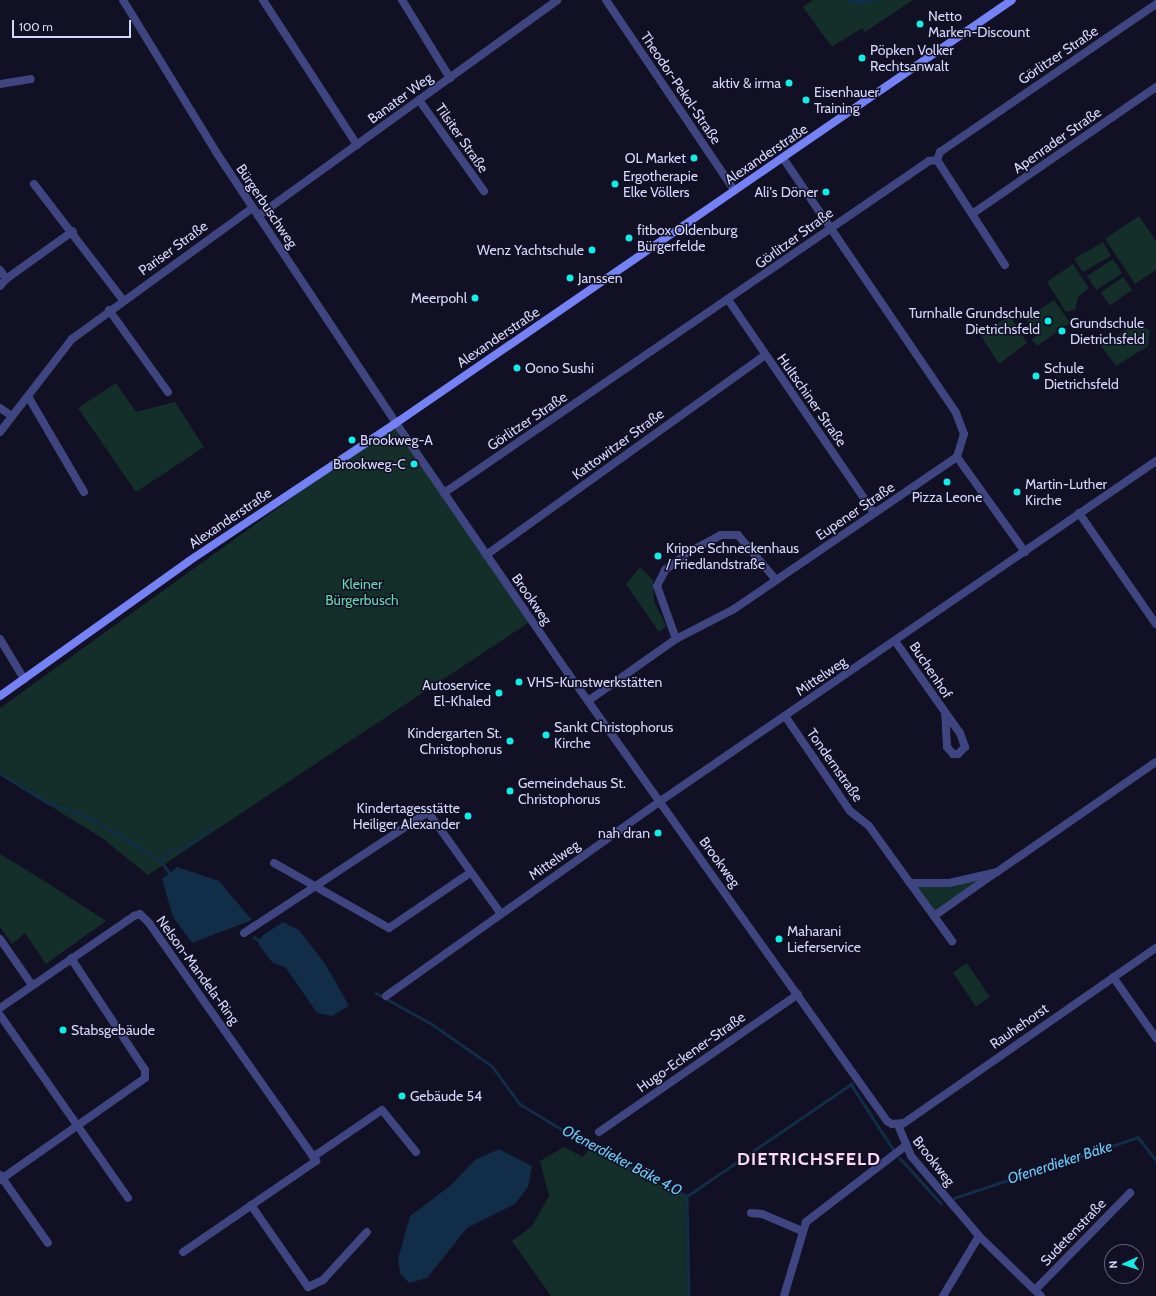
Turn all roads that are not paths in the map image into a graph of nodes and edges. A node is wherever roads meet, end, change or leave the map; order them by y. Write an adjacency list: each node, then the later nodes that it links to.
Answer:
1 (123, 0): 19 (street, Bürgerbuschweg)
2 (263, 0): 13 (street)
3 (402, 0): 8 (street)
4 (557, 0): 8 (street, Banater Weg)
5 (606, 0): 18 (street, Theodor-Pekol-Straße)
6 (1012, 0): 14 (main road, Alexanderstraße)
7 (1156, 4): 15 (street, Görlitzer Straße)
8 (450, 78): 12 (street, Banater Weg)
9 (31, 79): 10 (street)
10 (0, 84)
11 (1156, 87): 20 (street, Apenrader Straße)
12 (419, 100): 13 (street, Banater Weg); 17 (street, Tilsiter Straße)
13 (357, 145): 21 (street, Banater Weg)
14 (783, 158): 18 (main road, Alexanderstraße); 22 (street)
15 (937, 160): 20 (street); 22 (street, Görlitzer Straße)
16 (34, 184): 23 (street)
17 (484, 191)
18 (735, 191): 36 (main road, Alexanderstraße)
19 (252, 208): 21 (street, Bürgerbuschweg); 28 (street, Pariser Straße)
20 (972, 214): 24 (street)
21 (258, 216): 36 (street, Bürgerbuschweg)
22 (829, 229): 29 (street, Görlitzer Straße); 38 (street)
23 (73, 231): 26 (street); 28 (street)
24 (1005, 265)
25 (0, 270): 26 (street)
26 (6, 279): 27 (street)
27 (0, 286)
28 (123, 300): 30 (street, Pariser Straße)
29 (729, 301): 31 (street, Hultschiner Straße); 41 (street, Görlitzer Straße)
30 (109, 310): 32 (street); 33 (street, Pariser Straße)
31 (766, 355): 42 (street, Hultschiner Straße); 45 (street, Kattowitzer Straße)
32 (168, 392)
33 (29, 398): 35 (street, Pariser Straße); 40 (street)
34 (0, 408): 35 (street)
35 (12, 416): 37 (street, Pariser Straße)
36 (396, 424): 41 (street, Brookweg); 51 (main road, Alexanderstraße)
37 (0, 432)
38 (957, 457): 42 (street, Eupener Straße); 44 (street)
39 (1156, 461): 43 (street, Mittelweg)
40 (84, 492)
41 (444, 493): 45 (street, Brookweg)
42 (874, 513): 46 (street, Eupener Straße)
43 (1079, 513): 44 (street, Mittelweg); 47 (street)
44 (1025, 552): 50 (street, Mittelweg)
45 (486, 555): 53 (street, Brookweg)
46 (776, 580): 49 (street, Eupener Straße); 49 (street)
47 (1156, 624)
48 (0, 639): 51 (street)
49 (676, 639): 53 (street, Eupener Straße)
50 (895, 641): 54 (street, Buchenhof); 55 (street, Mittelweg)
51 (24, 679): 52 (main road, Alexanderstraße)
52 (0, 696)
53 (588, 701): 57 (street, Brookweg)
54 (945, 714)
55 (785, 716): 57 (street, Mittelweg); 61 (street, Tondernstraße)
56 (1156, 762): 59 (street)
57 (659, 802): 63 (street, Mittelweg); 72 (street, Brookweg)
58 (274, 863): 62 (street)
59 (997, 872): 61 (street); 64 (street)
60 (470, 873): 62 (street); 62 (street); 63 (street)
61 (910, 883): 64 (street, Tondernstraße)
62 (314, 886): 65 (street)
63 (501, 914): 73 (street, Mittelweg)
64 (934, 916): 67 (street, Tondernstraße)
65 (244, 933)
66 (0, 939): 71 (street)
67 (952, 941)
68 (1156, 948): 70 (street, Rauhehorst)
69 (71, 958): 71 (street, Nelson-Mandela-Ring); 78 (street); 82 (street, Nelson-Mandela-Ring)
70 (1113, 978): 76 (street); 77 (street, Rauhehorst)
71 (32, 985): 74 (street, Nelson-Mandela-Ring)
72 (798, 994): 77 (street, Brookweg); 79 (street, Hugo-Eckener-Straße)
73 (386, 996)
74 (0, 1008)
75 (0, 1015): 78 (street)
76 (1156, 1038)
77 (898, 1125): 80 (street, Brookweg)
78 (77, 1126): 83 (street); 85 (street)
79 (599, 1132)
80 (904, 1147): 88 (street); 90 (street, Brookweg)
81 (416, 1152): 82 (street)
82 (314, 1159): 86 (street)
83 (1, 1178): 91 (street)
84 (1130, 1193): 93 (street, Sudetenstraße)
85 (128, 1198)
86 (251, 1205): 89 (street); 92 (street)
87 (751, 1213): 88 (street)
88 (802, 1231): 94 (street)
89 (367, 1232)
90 (979, 1236): 93 (street, Brookweg); 95 (street)
91 (48, 1243)
92 (183, 1252)
93 (1038, 1293)
94 (784, 1296)
95 (943, 1296)

